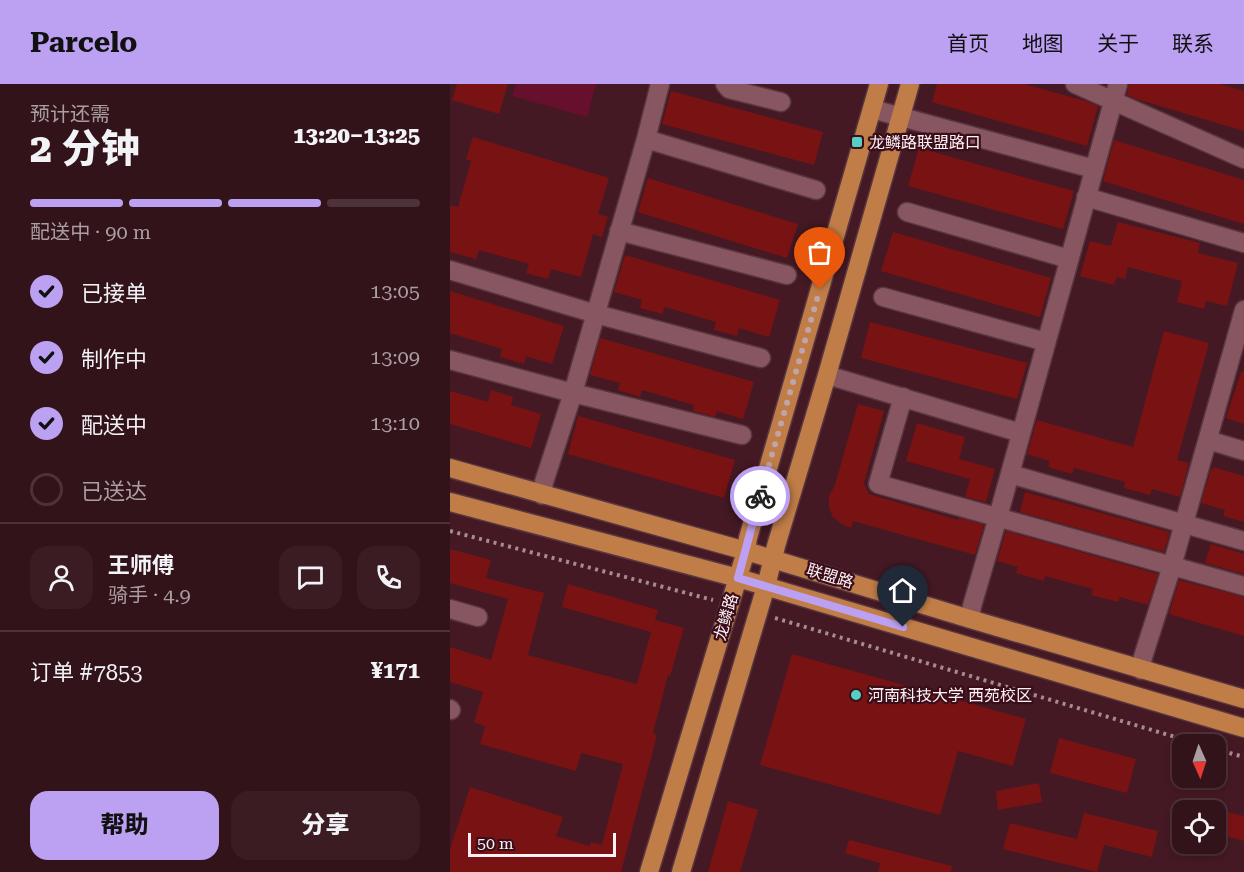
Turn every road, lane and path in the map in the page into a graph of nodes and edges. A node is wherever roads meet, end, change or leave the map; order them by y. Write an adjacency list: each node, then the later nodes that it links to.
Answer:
1 (660, 84): 10 (lane)
2 (725, 84): 7 (lane)
3 (879, 84): 8 (main road, 龙鳞路)
4 (910, 84): 9 (main road, 龙鳞路)
5 (1075, 84): 6 (lane)
6 (1115, 92): 11 (lane); 12 (lane)
7 (781, 102)
8 (872, 109): 9 (lane); 43 (main road, 龙鳞路)
9 (901, 116): 12 (lane); 28 (main road, 龙鳞路)
10 (646, 139): 13 (lane); 16 (lane)
11 (1244, 159)
12 (1094, 169): 14 (lane)
13 (816, 190)
14 (1086, 197): 17 (lane); 18 (lane)
15 (907, 212): 18 (lane)
16 (620, 231): 20 (lane); 23 (lane)
17 (1244, 243)
18 (1069, 259): 24 (lane)
19 (450, 270): 23 (lane)
20 (787, 275)
21 (883, 297): 24 (lane)
22 (1244, 310): 25 (lane)
23 (596, 314): 26 (lane); 29 (lane)
24 (1046, 342): 31 (lane)
25 (1238, 355): 33 (lane)
26 (761, 358)
27 (450, 360): 29 (lane)
28 (827, 375): 30 (lane); 44 (main road, 龙鳞路)
29 (573, 393): 32 (lane); 37 (lane)
30 (903, 397): 31 (lane); 39 (lane)
31 (1021, 433): 36 (lane)
32 (742, 435)
33 (1208, 440): 34 (lane); 40 (lane)
34 (1244, 451)
35 (450, 468): 37 (main road, 联盟路)
36 (1010, 474): 39 (lane); 40 (lane)
37 (542, 495): 43 (main road, 联盟路)
38 (450, 502): 46 (main road, 联盟路)
39 (998, 517): 45 (lane); 53 (lane)
40 (1184, 524): 42 (lane); 45 (lane)
41 (450, 531): 49 (path)
42 (1244, 541)
43 (746, 551): 44 (main road, 联盟路); 46 (main road, 龙鳞路)
44 (773, 559): 47 (main road, 龙鳞路); 53 (main road, 联盟路)
45 (1172, 566): 48 (lane); 54 (lane)
46 (738, 578): 47 (main road, 联盟路); 49 (main road, 龙鳞路)
47 (766, 586): 51 (main road, 龙鳞路); 56 (main road, 联盟路)
48 (1244, 586)
49 (730, 605): 60 (main road, 龙鳞路)
50 (450, 609): 52 (lane)
51 (758, 613): 57 (path); 61 (main road, 龙鳞路)
52 (478, 617)
53 (970, 619): 54 (main road, 联盟路)
54 (1141, 670): 55 (main road, 联盟路)
55 (1244, 699)
56 (1244, 728)
57 (1172, 736)
58 (1226, 752): 59 (path)
59 (1244, 757)
60 (649, 872)
61 (681, 872)

